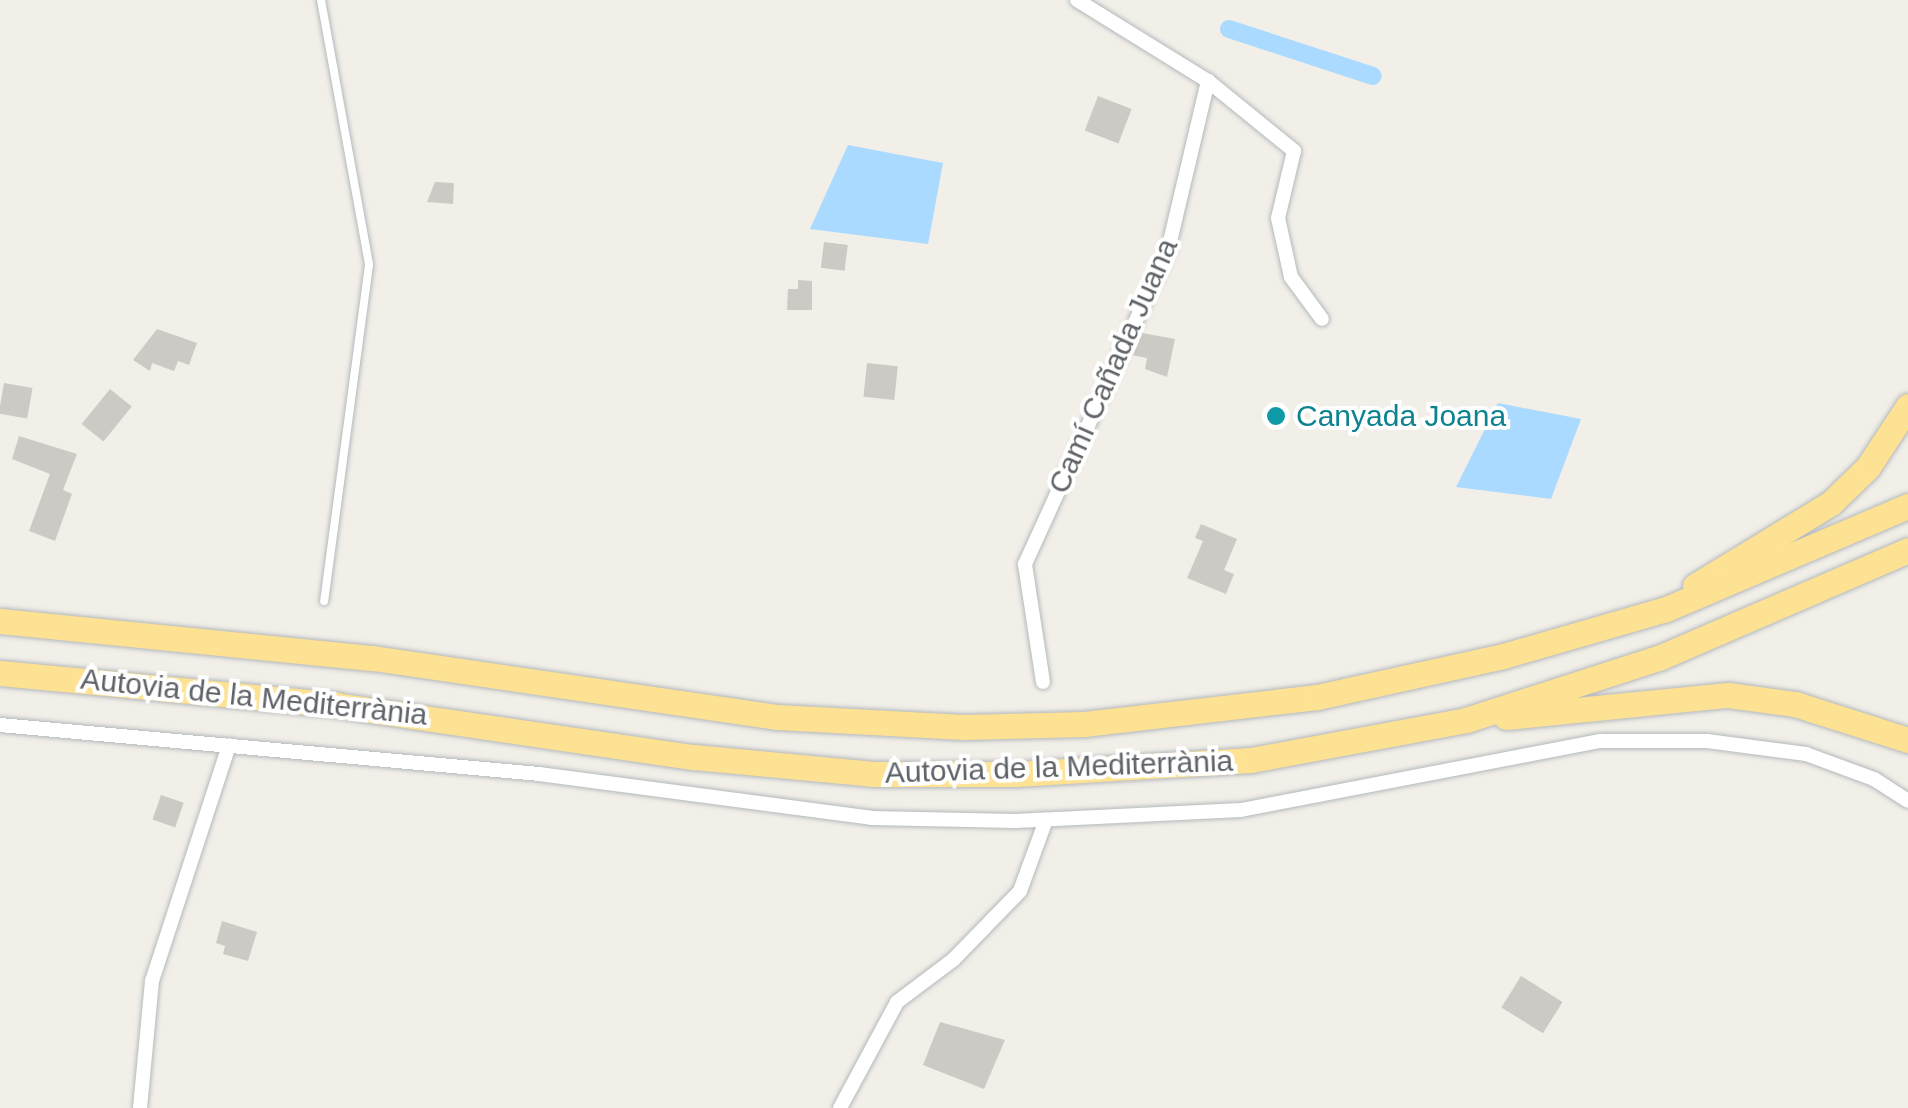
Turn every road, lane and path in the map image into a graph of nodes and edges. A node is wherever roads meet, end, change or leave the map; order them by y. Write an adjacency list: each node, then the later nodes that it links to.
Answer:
1 (321, 0): 8 (lane)
2 (1077, 0): 3 (street)
3 (1208, 81): 4 (street); 12 (street, Camí Cañada Juana)
4 (1322, 319)
5 (1908, 406): 9 (highway)
6 (1908, 506): 9 (highway, Autovia de la Mediterrània)
7 (1908, 550): 13 (highway, Autovia de la Mediterrània)
8 (324, 601)
9 (1666, 609): 10 (highway, Autovia de la Mediterrània)
10 (0, 620)
11 (0, 672): 13 (highway, Autovia de la Mediterrània)
12 (1043, 682)
13 (1466, 720): 15 (highway)
14 (0, 725): 16 (street)
15 (1908, 740)
16 (229, 745): 18 (street); 19 (street)
17 (1908, 801): 18 (street)
18 (1046, 820): 20 (street)
19 (140, 1108)
20 (840, 1108)

